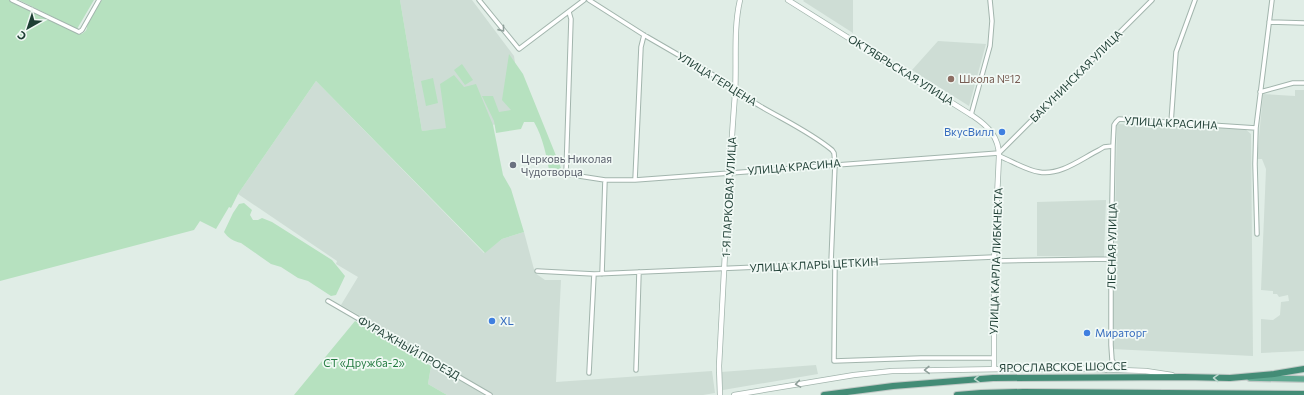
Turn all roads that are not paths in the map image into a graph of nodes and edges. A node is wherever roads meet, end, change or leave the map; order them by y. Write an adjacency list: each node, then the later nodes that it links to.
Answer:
1 (12, 0): 2 (street)
2 (99, 0)
3 (478, 0): 12 (street, one-way to 12)
4 (584, 0): 12 (street)
5 (589, 0): 15 (street, УЛИЦА ГЕРЦЕНА)
6 (740, 0): 17 (street, 1-Я ПАРКОВАЯ УЛИЦА)
7 (789, 0): 19 (street, ОКТЯБРЬСКАЯ УЛИЦА)
8 (990, 0): 19 (street)
9 (1152, 0): 23 (street, БАКУНИНСКАЯ УЛИЦА)
10 (1195, 0): 20 (street)
11 (1272, 0): 13 (street)
12 (569, 12): 26 (street, УЛИЦА КРАСИНА)
13 (1269, 22): 14 (street); 18 (street)
14 (1304, 23)
15 (644, 35): 17 (street, УЛИЦА ГЕРЦЕНА); 27 (street)
16 (1304, 83): 18 (street)
17 (735, 90): 24 (street, УЛИЦА ГЕРЦЕНА); 25 (street, 1-Я ПАРКОВАЯ УЛИЦА)
18 (1260, 92): 21 (street)
19 (971, 115): 23 (street, ОКТЯБРЬСКАЯ УЛИЦА)
20 (1171, 123): 21 (street, УЛИЦА КРАСИНА); 22 (street, УЛИЦА КРАСИНА)
21 (1256, 128): 28 (street)
22 (1113, 146): 23 (street, УЛИЦА КРАСИНА); 30 (street, ЛЕСНАЯ УЛИЦА)
23 (999, 154): 24 (street, УЛИЦА КРАСИНА); 29 (street, УЛИЦА КАРЛА ЛИБКНЕХТА)
24 (835, 164): 25 (street, УЛИЦА КРАСИНА); 31 (street)
25 (729, 173): 27 (street, УЛИЦА КРАСИНА); 32 (street, 1-Я ПАРКОВАЯ УЛИЦА)
26 (605, 180): 27 (street, УЛИЦА КРАСИНА); 36 (street)
27 (635, 180)
28 (1258, 234)
29 (994, 259): 30 (street, УЛИЦА КЛАРЫ ЦЕТКИН); 31 (street, УЛИЦА КЛАРЫ ЦЕТКИН); 38 (street, УЛИЦА КАРЛА ЛИБКНЕХТА)
30 (1111, 259): 39 (street, ЛЕСНАЯ УЛИЦА)
31 (833, 263): 32 (street, УЛИЦА КЛАРЫ ЦЕТКИН); 38 (street)
32 (724, 269): 34 (street, УЛИЦА КЛАРЫ ЦЕТКИН); 53 (street, 1-Я ПАРКОВАЯ УЛИЦА)
33 (537, 271): 35 (street, УЛИЦА КЛАРЫ ЦЕТКИН)
34 (639, 272): 36 (street, УЛИЦА КЛАРЫ ЦЕТКИН); 42 (street)
35 (594, 274): 36 (street, УЛИЦА КЛАРЫ ЦЕТКИН); 45 (street)
36 (602, 274)
37 (328, 301): 52 (street, ФУРАЖНЫЙ ПРОЕЗД)
38 (994, 358): 40 (street, УЛИЦА КАРЛА ЛИБКНЕХТА)
39 (1112, 360): 43 (street); 44 (street)
40 (994, 369): 43 (street); 54 (street, one-way to 54)
41 (1304, 369): 47 (highway)
42 (636, 370)
43 (1106, 370): 44 (street)
44 (1121, 370): 46 (street)
45 (588, 373)
46 (1184, 377): 47 (highway, ЯРОСЛАВСКОЕ ШОССЕ, one-way to 46); 55 (highway, ЯРОСЛАВСКОЕ ШОССЕ, one-way to 55)
47 (1230, 378): 48 (main road, ЯРОСЛАВСКОЕ ШОССЕ)
48 (1304, 379)
49 (1023, 392): 50 (highway); 56 (highway); 57 (street)
50 (1241, 394): 51 (highway); 58 (highway)
51 (1304, 394)
52 (490, 395)
53 (720, 395)
54 (734, 395)
55 (824, 395)
56 (957, 395)
57 (1014, 395)
58 (1250, 395)

